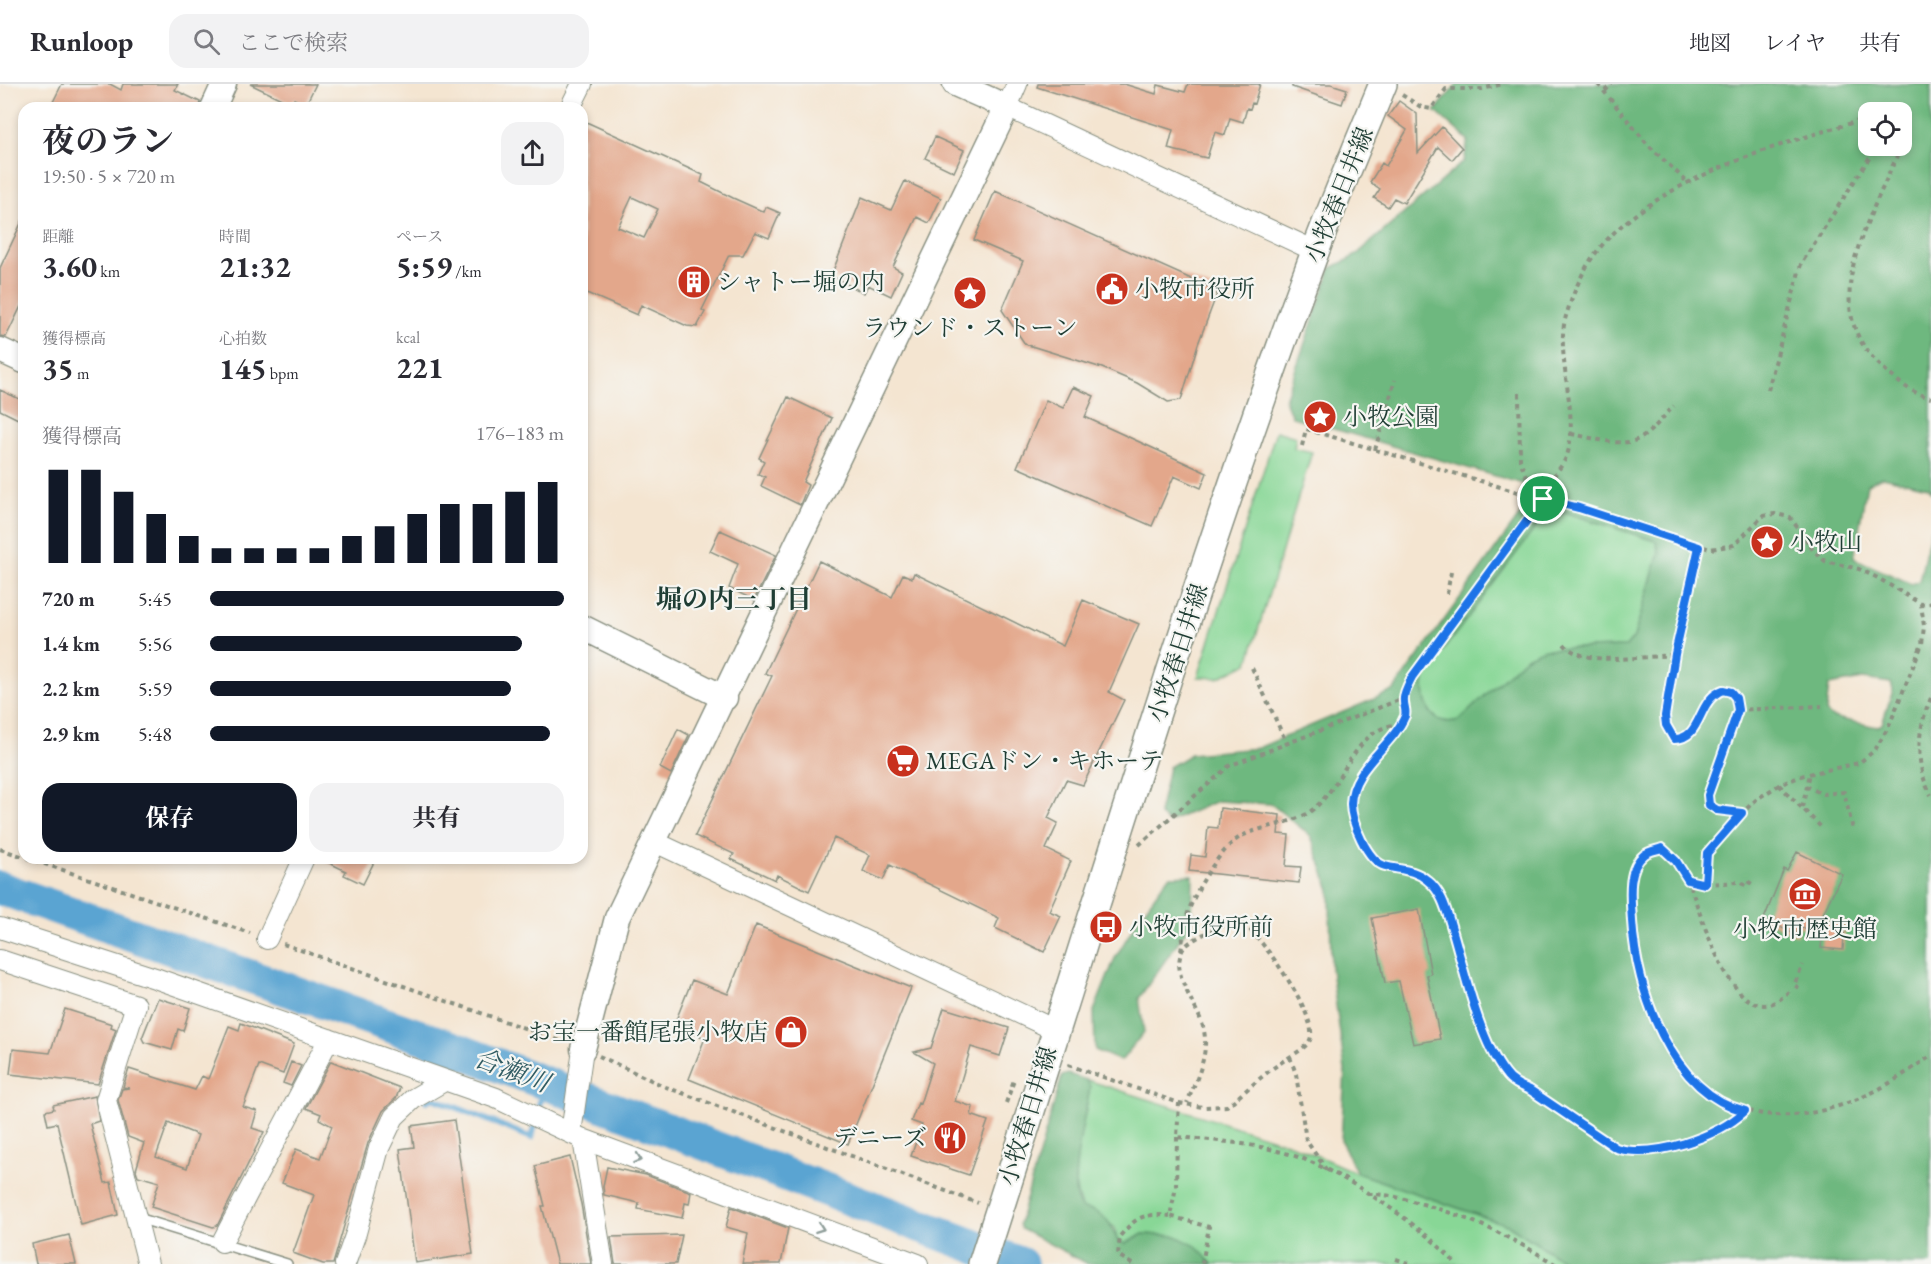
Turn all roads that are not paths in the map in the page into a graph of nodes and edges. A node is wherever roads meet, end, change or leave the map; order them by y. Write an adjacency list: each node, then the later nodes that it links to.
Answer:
1 (224, 84): 6 (street)
2 (582, 84): 7 (street)
3 (955, 84): 8 (street)
4 (1017, 84): 8 (street)
5 (1391, 88): 9 (main road, 小牧春日井線)
6 (216, 102)
7 (573, 102)
8 (1007, 106): 9 (street); 13 (street)
9 (1315, 251): 19 (main road, 小牧春日井線)
10 (0, 350): 11 (street)
11 (18, 358)
12 (588, 630): 13 (street)
13 (725, 698): 14 (street)
14 (655, 842): 19 (street); 21 (street)
15 (301, 864): 17 (street)
16 (0, 928): 20 (street)
17 (267, 939)
18 (0, 960): 24 (street)
19 (1054, 1030): 31 (main road, 小牧春日井線)
20 (329, 1039): 22 (street); 25 (street)
21 (583, 1049): 23 (street)
22 (444, 1081): 23 (street); 28 (street)
23 (575, 1133): 29 (street); 30 (street, one-way to 30)
24 (135, 1217): 25 (lane); 26 (street)
25 (222, 1242): 27 (lane)
26 (148, 1264)
27 (287, 1264)
28 (345, 1264)
29 (603, 1264)
30 (918, 1264)
31 (982, 1264)

